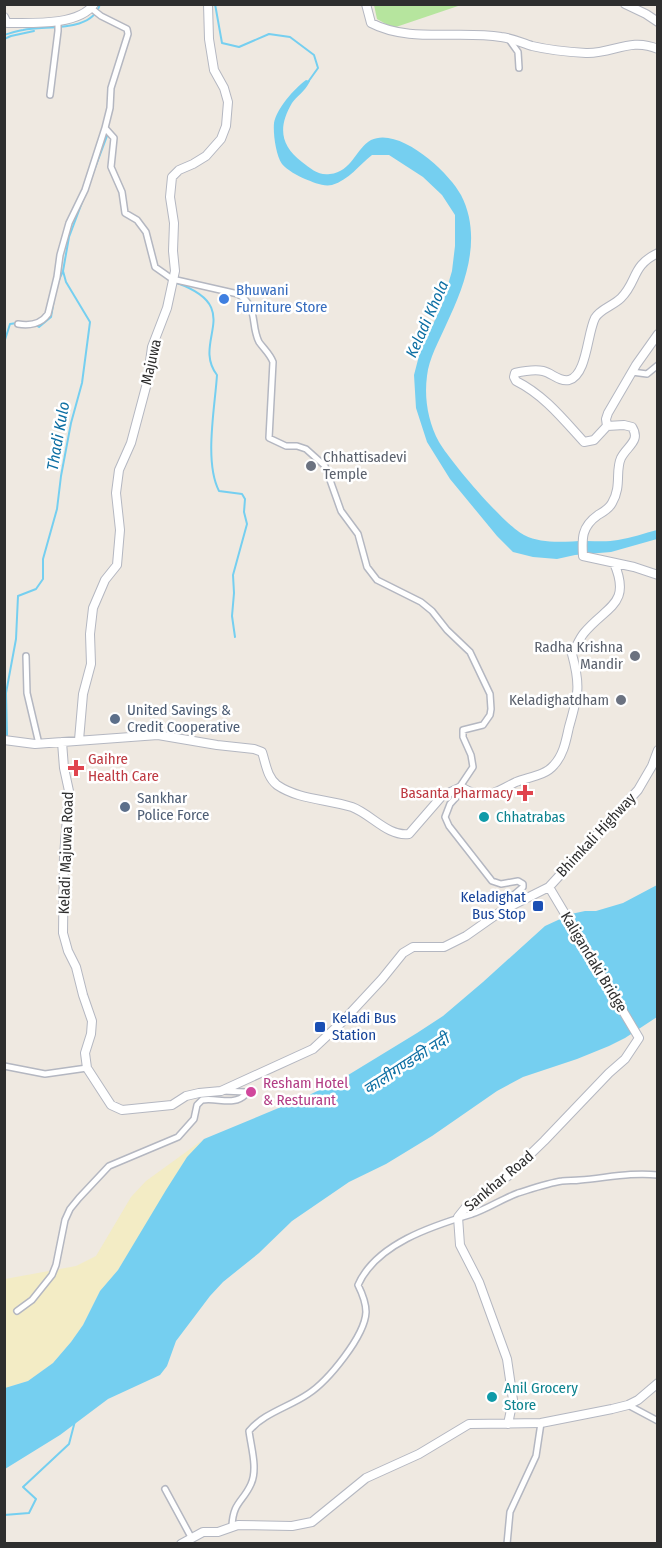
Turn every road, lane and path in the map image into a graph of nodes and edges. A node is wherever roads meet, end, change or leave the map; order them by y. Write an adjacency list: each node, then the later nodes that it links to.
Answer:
1 (208, 4): 14 (street, Majuwa)
2 (366, 4): 8 (street)
3 (625, 4): 7 (street)
4 (93, 8): 6 (street); 12 (street)
5 (4, 17): 6 (street)
6 (57, 21): 11 (street)
7 (657, 22)
8 (508, 38): 9 (street); 10 (street)
9 (657, 49)
10 (519, 68)
11 (50, 95)
12 (106, 129): 14 (street); 15 (street)
13 (657, 253): 19 (street)
14 (172, 279): 24 (street, Majuwa); 28 (street)
15 (18, 324)
16 (657, 334): 18 (street)
17 (657, 365): 18 (street)
18 (632, 372): 19 (street)
19 (607, 426): 20 (street)
20 (614, 563): 21 (street); 28 (street)
21 (657, 575)
22 (26, 656): 26 (street)
23 (4, 740): 26 (street)
24 (79, 740): 25 (street); 28 (street)
25 (63, 742): 26 (street); 33 (street, Keladi Majuwa Road)
26 (39, 744)
27 (657, 750): 29 (street, Bhimkali Highway)
28 (460, 788): 30 (street)
29 (549, 887): 30 (street); 31 (street, Kaligandaki Bridge)
30 (503, 910): 34 (street)
31 (639, 1038): 36 (street, Sankhar Road)
32 (4, 1066): 33 (street)
33 (87, 1068): 34 (street)
34 (221, 1091): 37 (street)
35 (657, 1175): 36 (street)
36 (458, 1217): 42 (street, Sankhar Road); 44 (street)
37 (17, 1311)
38 (657, 1383): 39 (street)
39 (628, 1405): 40 (street); 41 (street)
40 (657, 1421)
41 (541, 1423): 42 (street); 47 (street)
42 (508, 1424): 44 (street)
43 (165, 1489): 45 (street)
44 (232, 1526): 45 (street)
45 (191, 1537): 46 (street)
46 (181, 1544)
47 (507, 1544)

